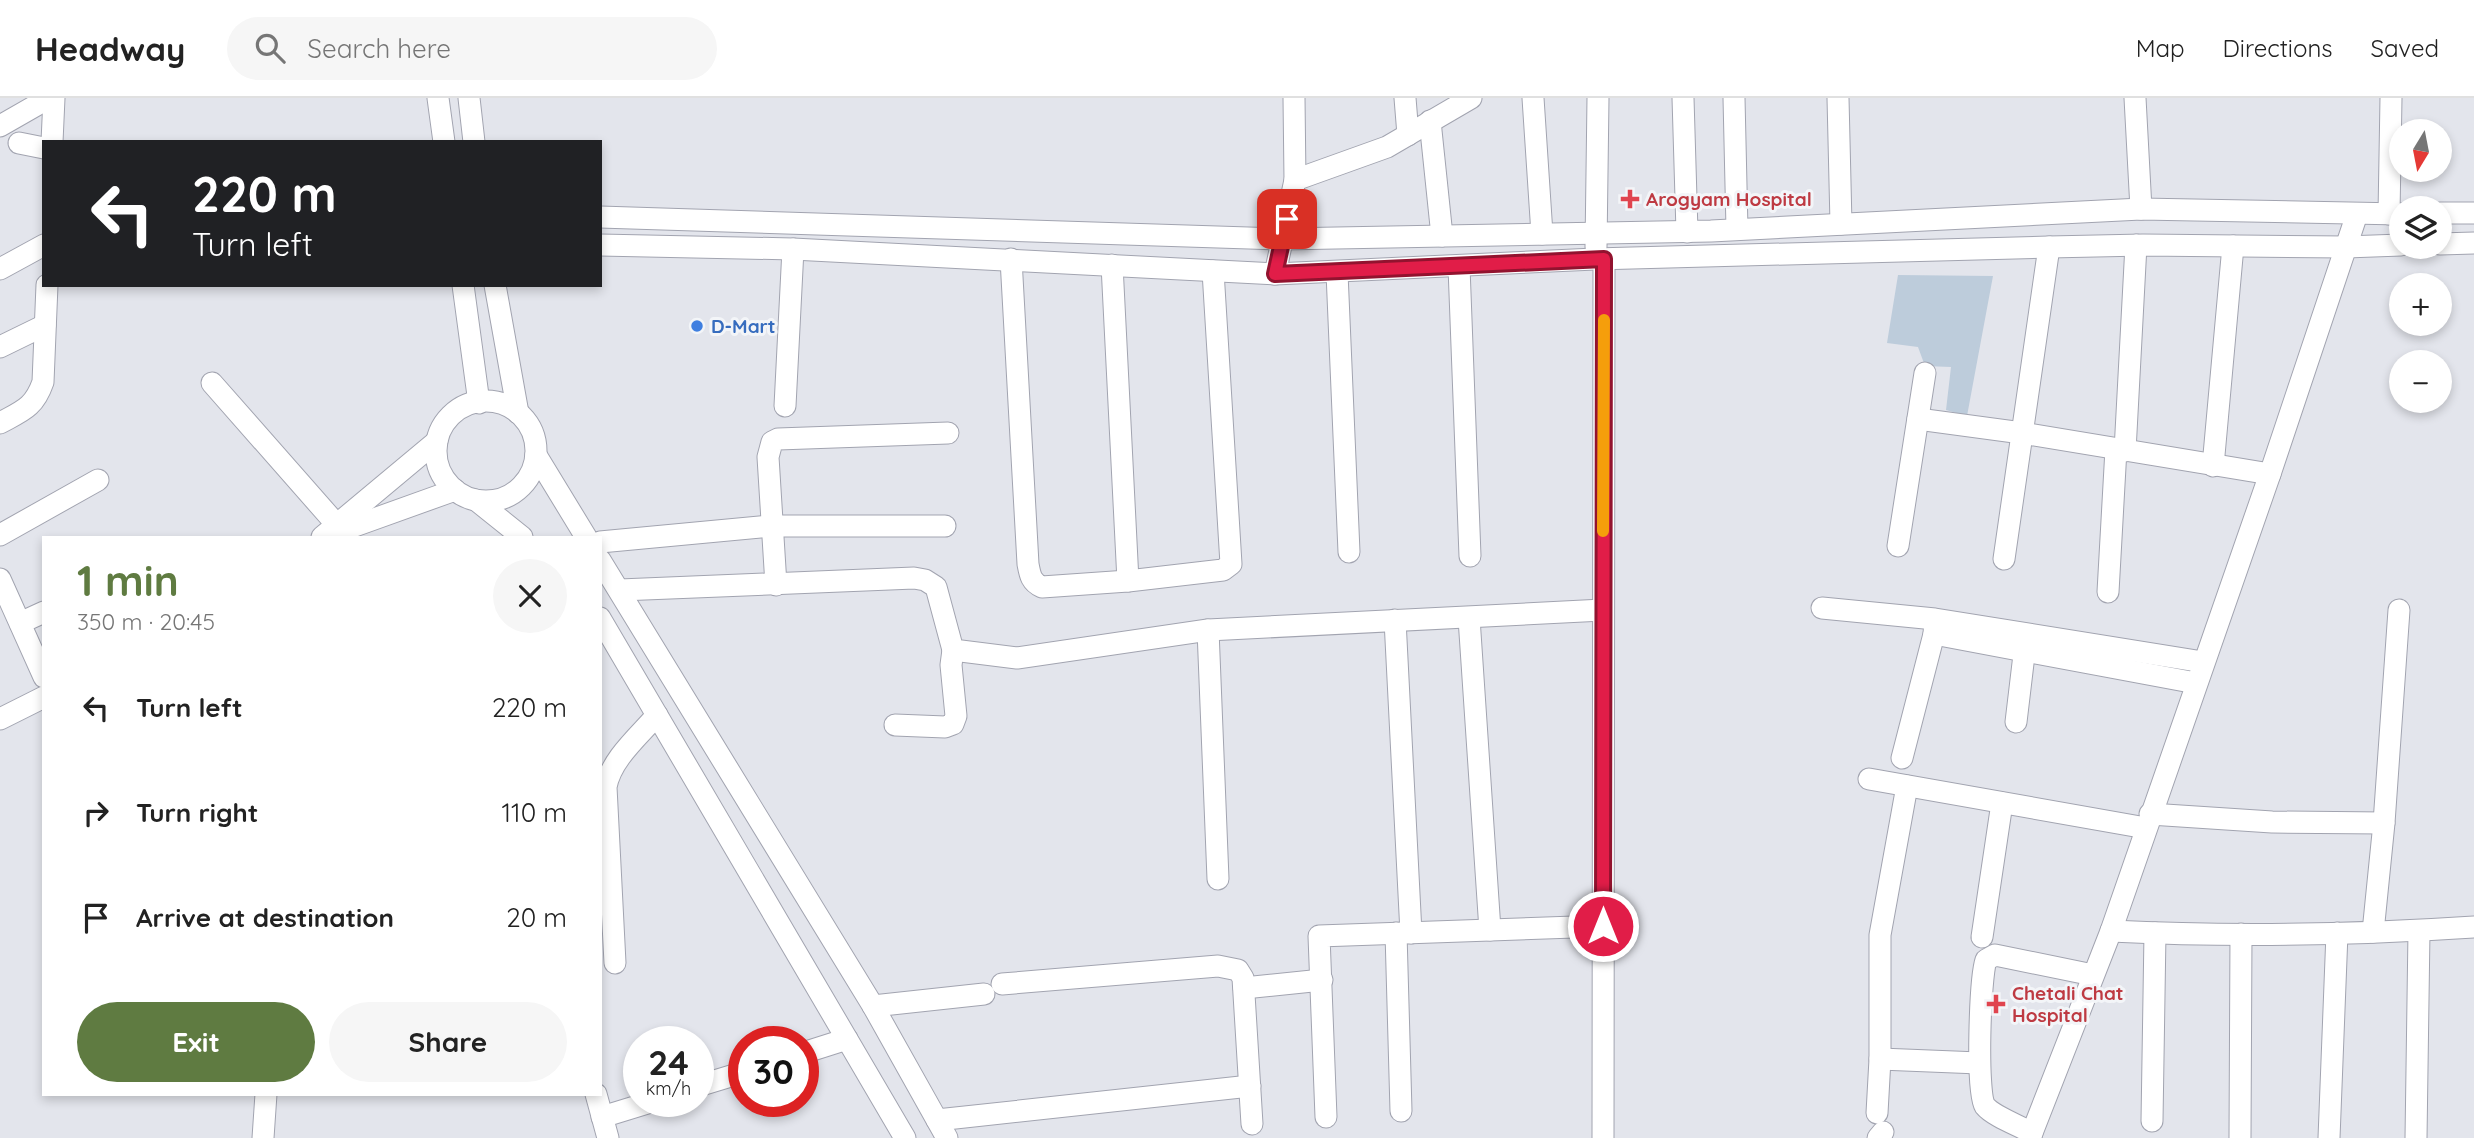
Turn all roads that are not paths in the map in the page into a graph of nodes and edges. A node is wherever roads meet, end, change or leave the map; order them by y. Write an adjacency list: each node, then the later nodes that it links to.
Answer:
1 (51, 98): 15 (street); 17 (street)
2 (438, 98): 18 (street)
3 (468, 98): 19 (street)
4 (1294, 98): 22 (street)
5 (1405, 98): 16 (street)
6 (1471, 98): 14 (street)
7 (1533, 98): 34 (street)
8 (1598, 98): 33 (street)
9 (1683, 98): 32 (street)
10 (1734, 98): 31 (street)
11 (1838, 98): 30 (street)
12 (2135, 98): 24 (street)
13 (2391, 98): 23 (street)
14 (1430, 121): 16 (street); 35 (street)
15 (0, 126)
16 (1408, 135): 22 (street)
17 (52, 140)
18 (444, 140)
19 (474, 140)
20 (19, 143): 21 (street)
21 (42, 148)
22 (1295, 180): 36 (street)
23 (2394, 196)
24 (2141, 209): 26 (street); 30 (street)
25 (2474, 213): 28 (street)
26 (2357, 214): 27 (street); 45 (street)
27 (2389, 214)
28 (2452, 214)
29 (602, 217): 36 (street)
30 (1841, 224): 31 (street)
31 (1737, 229): 32 (street)
32 (1687, 232): 33 (street)
33 (1596, 233): 34 (street); 48 (street)
34 (1542, 234): 35 (street)
35 (1442, 236): 36 (street)
36 (1282, 239): 54 (street)
37 (2474, 243): 38 (street)
38 (2452, 244)
39 (602, 245): 46 (street)
40 (2136, 245): 43 (street); 44 (street); 70 (street)
41 (2389, 245): 45 (street)
42 (42, 246): 51 (street)
43 (2233, 246): 45 (street); 72 (street)
44 (2049, 247): 48 (street); 68 (street)
45 (2346, 247): 73 (street)
46 (793, 249): 47 (street); 63 (street)
47 (1011, 259): 49 (street); 90 (street)
48 (1599, 259): 50 (street); 95 (street)
49 (1112, 265): 52 (street); 90 (street)
50 (1459, 267): 53 (street); 86 (street)
51 (0, 269)
52 (1213, 271): 54 (street); 90 (street)
53 (1337, 273): 54 (street); 85 (street)
54 (1275, 274)
55 (47, 287): 58 (street)
56 (463, 287): 62 (street)
57 (495, 287): 64 (street)
58 (45, 325): 59 (street); 66 (street)
59 (0, 347)
60 (1925, 373): 65 (street)
61 (212, 383): 79 (street)
62 (479, 402): 64 (street); 69 (street)
63 (785, 406)
64 (518, 413): 71 (street)
65 (1918, 419): 68 (street); 84 (street)
66 (0, 423)
67 (948, 432): 77 (street)
68 (2022, 433): 70 (street); 87 (street)
69 (437, 441): 75 (street); 79 (street)
70 (2121, 450): 72 (street); 93 (street)
71 (536, 455): 76 (street); 82 (street)
72 (2213, 466): 73 (street)
73 (2270, 474): 106 (street)
74 (98, 480): 80 (street)
75 (455, 490): 76 (street); 79 (street)
76 (476, 500): 81 (street)
77 (771, 526): 78 (street); 83 (street); 91 (street)
78 (944, 526)
79 (327, 533)
80 (0, 535)
81 (521, 536)
82 (585, 536)
83 (602, 542)
84 (1898, 546)
85 (1349, 552)
86 (1470, 556)
87 (2004, 559)
88 (602, 563): 92 (street)
89 (0, 579): 101 (street)
90 (1128, 581)
91 (776, 585): 92 (street); 105 (street)
92 (620, 590): 138 (street)
93 (2108, 592)
94 (1822, 608): 102 (street)
95 (1603, 610): 98 (street); 123 (street)
96 (2399, 610): 120 (street)
97 (42, 613): 101 (street)
98 (1469, 618): 100 (street); 125 (street)
99 (602, 621): 110 (street)
100 (1395, 621): 103 (street); 129 (street)
101 (20, 623): 107 (street)
102 (1935, 626): 104 (street); 114 (street)
103 (1208, 630): 105 (street); 121 (street)
104 (2025, 643): 106 (street); 108 (street); 112 (street)
105 (953, 650): 113 (street)
106 (2203, 662): 108 (street)
107 (42, 672)
108 (2196, 683): 119 (street)
109 (42, 698): 111 (street)
110 (657, 715): 118 (street); 139 (street)
111 (0, 719)
112 (2016, 722)
113 (895, 725)
114 (1902, 758)
115 (1869, 779): 116 (street)
116 (1907, 786): 117 (street); 141 (street)
117 (2002, 803): 119 (street); 133 (street)
118 (604, 820): 122 (street)
119 (2148, 821): 120 (street); 126 (street)
120 (2384, 822): 128 (street)
121 (1217, 879)
122 (606, 886): 134 (street)
123 (1603, 926): 125 (street); 158 (street)
124 (2474, 927): 127 (street)
125 (1490, 930): 129 (street)
126 (2111, 931): 130 (street); 135 (street)
127 (2419, 931): 128 (street); 161 (street)
128 (2373, 932): 131 (street)
129 (1403, 933): 136 (street); 147 (street)
130 (2155, 933): 132 (street); 150 (street)
131 (2337, 933): 132 (street); 160 (street)
132 (2241, 934): 159 (street)
133 (1982, 937)
134 (615, 963)
135 (2094, 975): 142 (street); 154 (street)
136 (1322, 980): 137 (street); 149 (street)
137 (1244, 988): 138 (street); 143 (street)
138 (873, 1006): 153 (street)
139 (847, 1039): 140 (street); 157 (street)
140 (819, 1048)
141 (1880, 1059): 142 (street); 152 (street)
142 (1979, 1063): 154 (street)
143 (1250, 1086): 151 (street); 153 (street)
144 (266, 1096): 155 (street)
145 (597, 1096): 148 (street)
146 (623, 1111): 148 (street)
147 (1401, 1111)
148 (602, 1117): 156 (street)
149 (1326, 1117)
150 (2152, 1121)
151 (1252, 1124)
152 (1879, 1128)
153 (942, 1129)
154 (2031, 1135)
155 (263, 1138)
156 (608, 1138)
157 (905, 1138)
158 (1603, 1138)
159 (2240, 1138)
160 (2329, 1138)
161 (2416, 1138)

